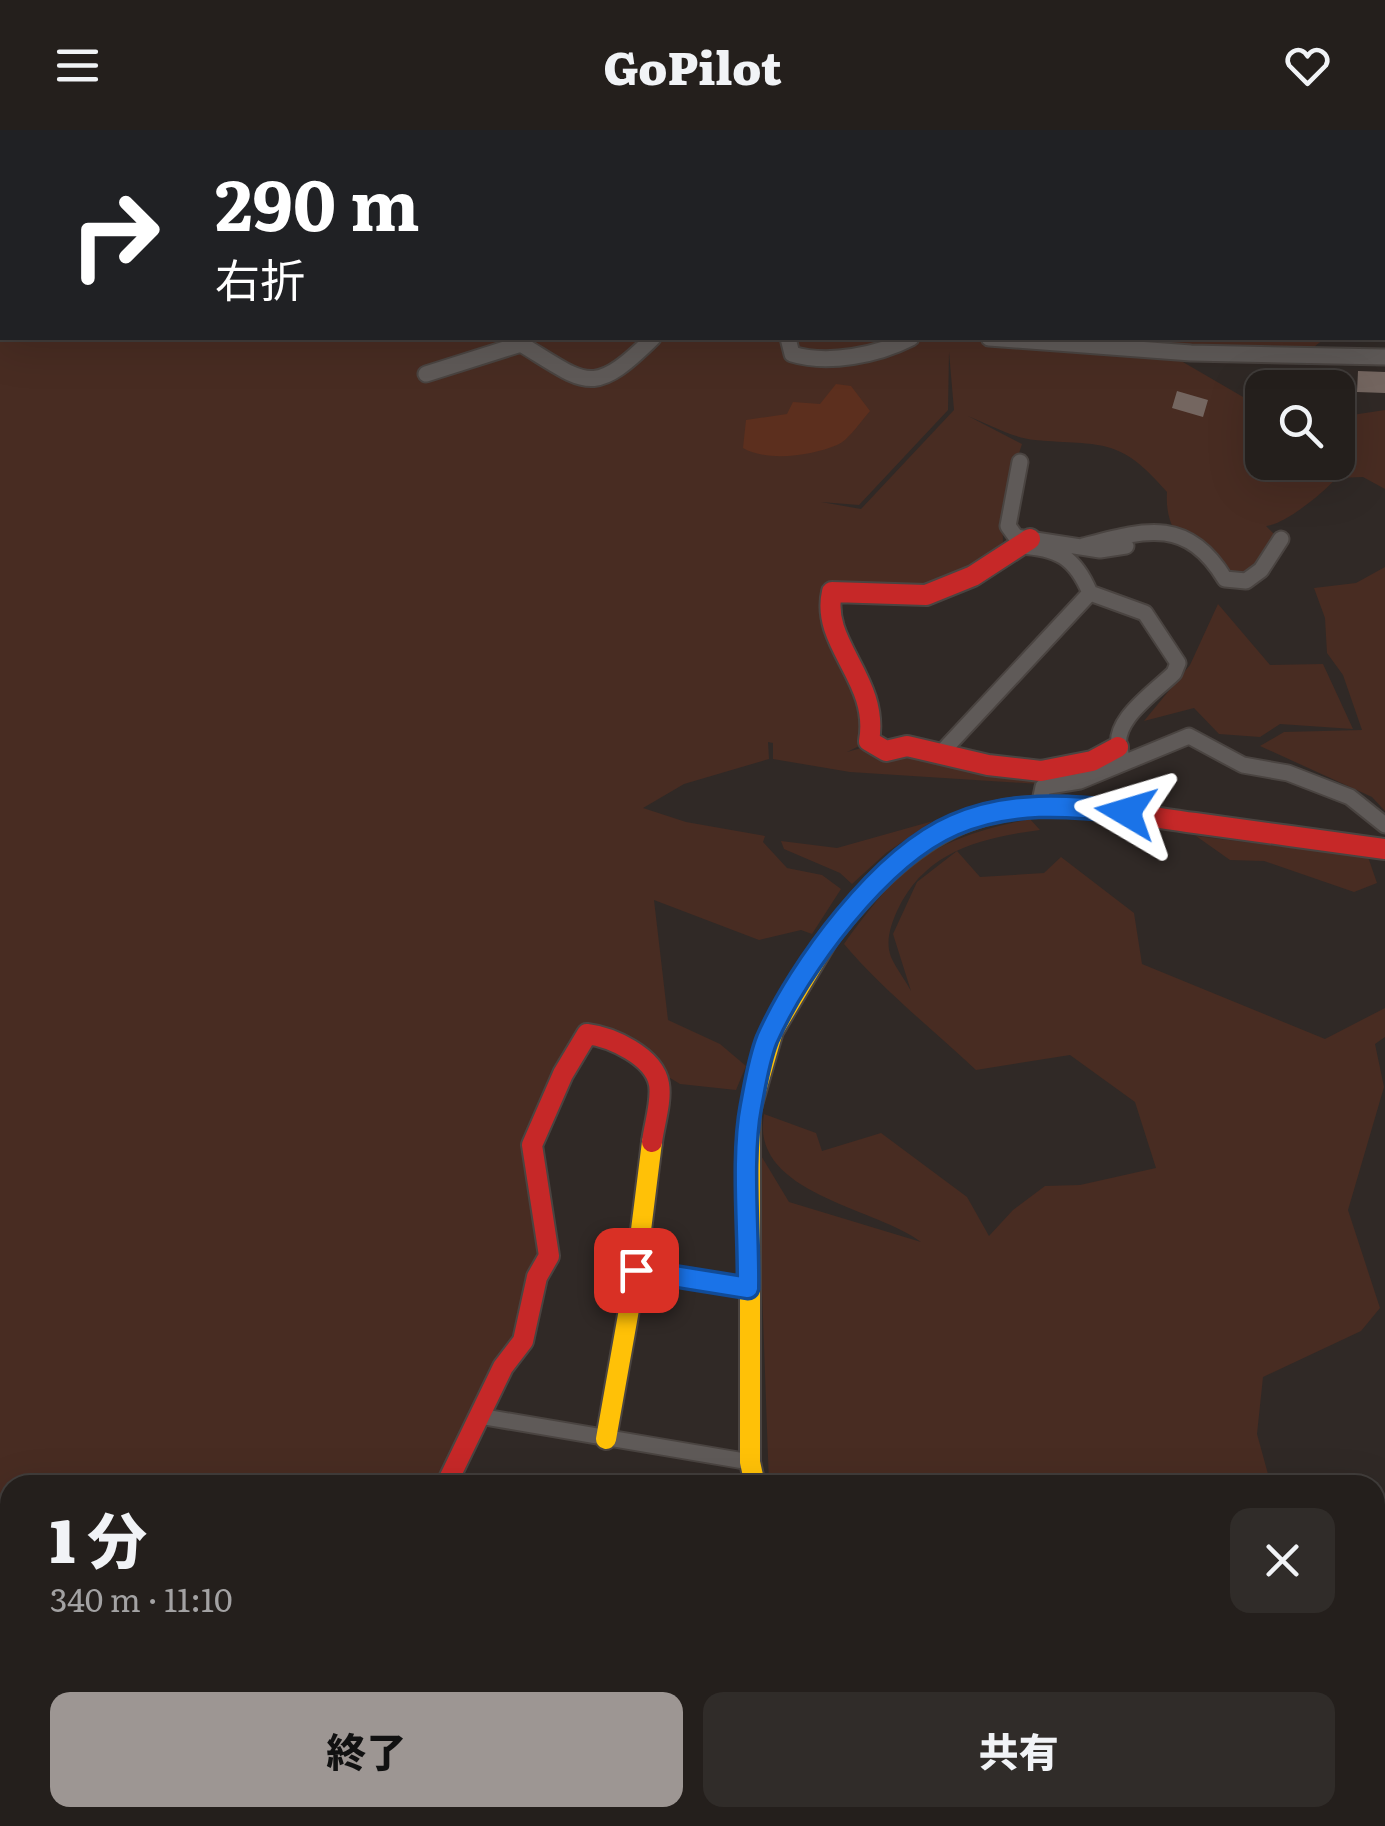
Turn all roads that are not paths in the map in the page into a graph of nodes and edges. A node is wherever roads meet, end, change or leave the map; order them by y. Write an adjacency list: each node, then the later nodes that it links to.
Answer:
1 (651, 340): 8 (street)
2 (788, 340): 3 (street)
3 (907, 340)
4 (1019, 340): 6 (street)
5 (1351, 340): 6 (street)
6 (1350, 356): 7 (street)
7 (1385, 356)
8 (426, 374)
9 (1020, 462): 11 (street)
10 (1281, 538): 12 (street)
11 (1024, 542): 12 (street); 14 (street); 15 (street)
12 (1084, 546): 13 (street)
13 (1126, 546)
14 (1090, 593): 15 (street); 16 (street)
15 (941, 753): 16 (street)
16 (1122, 754): 17 (street); 18 (street)
17 (1039, 806): 19 (street); 21 (street)
18 (1385, 825)
19 (1385, 849)
20 (636, 1270): 21 (street); 22 (street); 23 (street)
21 (748, 1288): 24 (street)
22 (479, 1416): 23 (street); 25 (street)
23 (606, 1440): 24 (street)
24 (750, 1462): 26 (street)
25 (451, 1475)
26 (753, 1475)

